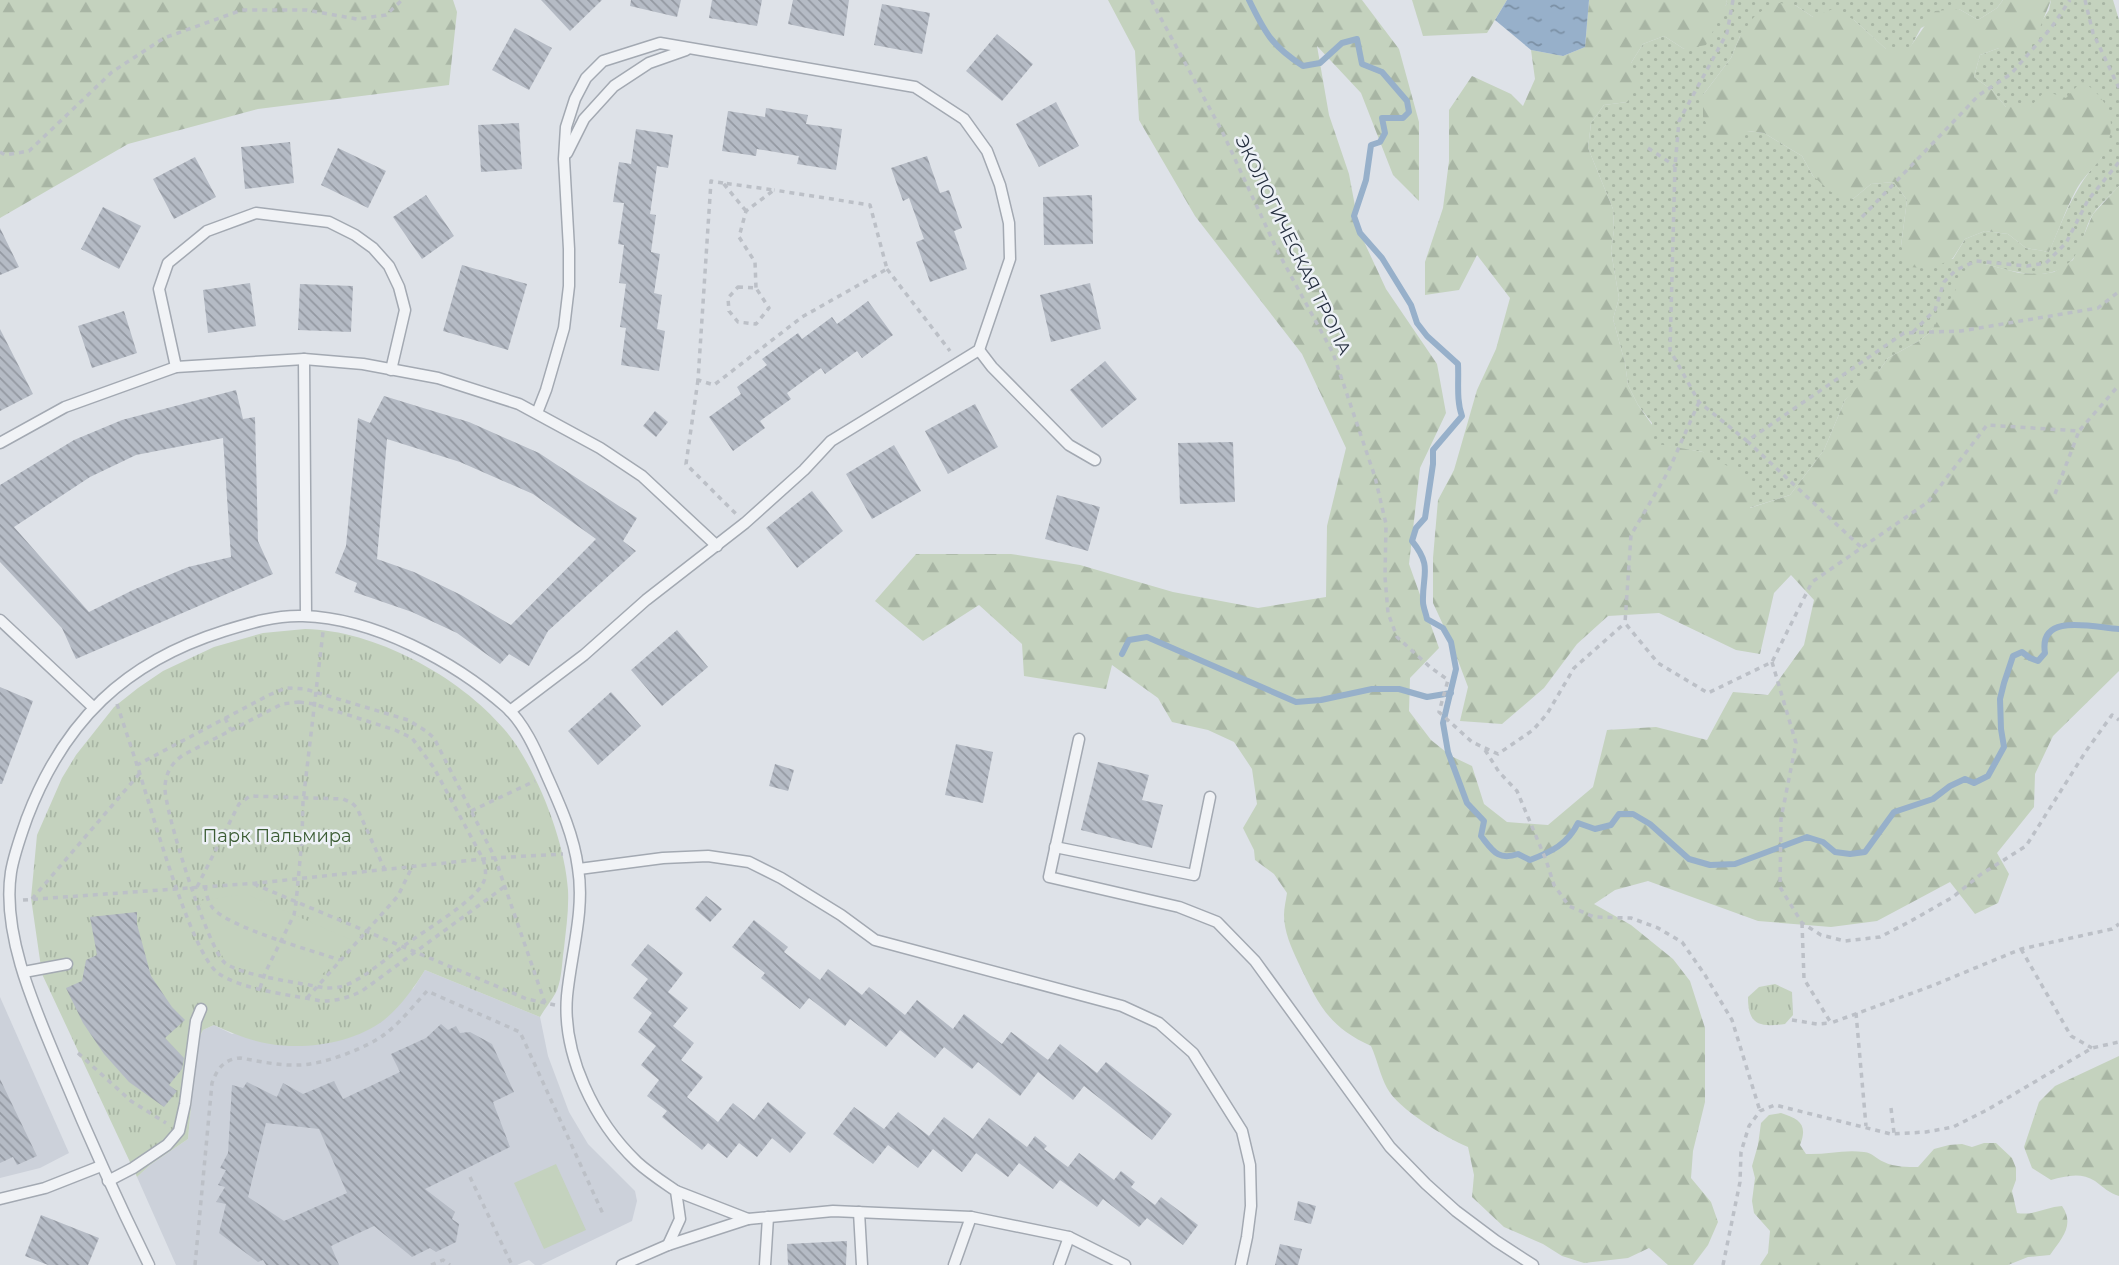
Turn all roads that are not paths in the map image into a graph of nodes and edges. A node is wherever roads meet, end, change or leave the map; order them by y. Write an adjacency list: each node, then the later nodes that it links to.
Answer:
1 (690, 48): 2 (lane); 2 (lane); 3 (lane)
2 (564, 159): 7 (lane)
3 (979, 350): 9 (lane); 10 (lane)
4 (304, 359): 5 (lane); 6 (lane); 11 (lane)
5 (176, 367): 6 (lane); 8 (lane)
6 (391, 370): 7 (lane)
7 (537, 413): 10 (lane)
8 (0, 443)
9 (1095, 460)
10 (717, 546): 14 (lane)
11 (306, 615): 13 (lane); 14 (lane)
12 (0, 620): 13 (lane)
13 (93, 707): 19 (lane)
14 (510, 711): 18 (lane)
15 (1079, 739): 17 (lane)
16 (1210, 797): 17 (lane)
17 (1055, 847): 42 (lane)
18 (579, 869): 25 (lane); 41 (lane)
19 (5, 922): 21 (lane)
20 (67, 964): 21 (lane)
21 (24, 972): 23 (lane)
22 (201, 1009): 24 (lane)
23 (101, 1166): 24 (lane); 26 (lane)
24 (108, 1181): 34 (lane)
25 (676, 1191): 30 (lane); 32 (lane)
26 (0, 1199)
27 (859, 1212): 28 (lane); 29 (lane); 37 (lane)
28 (768, 1217): 30 (lane); 36 (lane)
29 (971, 1217): 31 (lane); 38 (lane)
30 (748, 1219): 32 (lane)
31 (1069, 1237): 39 (lane); 40 (lane)
32 (668, 1245): 33 (lane)
33 (646, 1260): 35 (lane)
34 (149, 1265)
35 (622, 1265)
36 (765, 1265)
37 (862, 1265)
38 (954, 1265)
39 (1059, 1265)
40 (1125, 1265)
41 (1241, 1265)
42 (1533, 1265)

